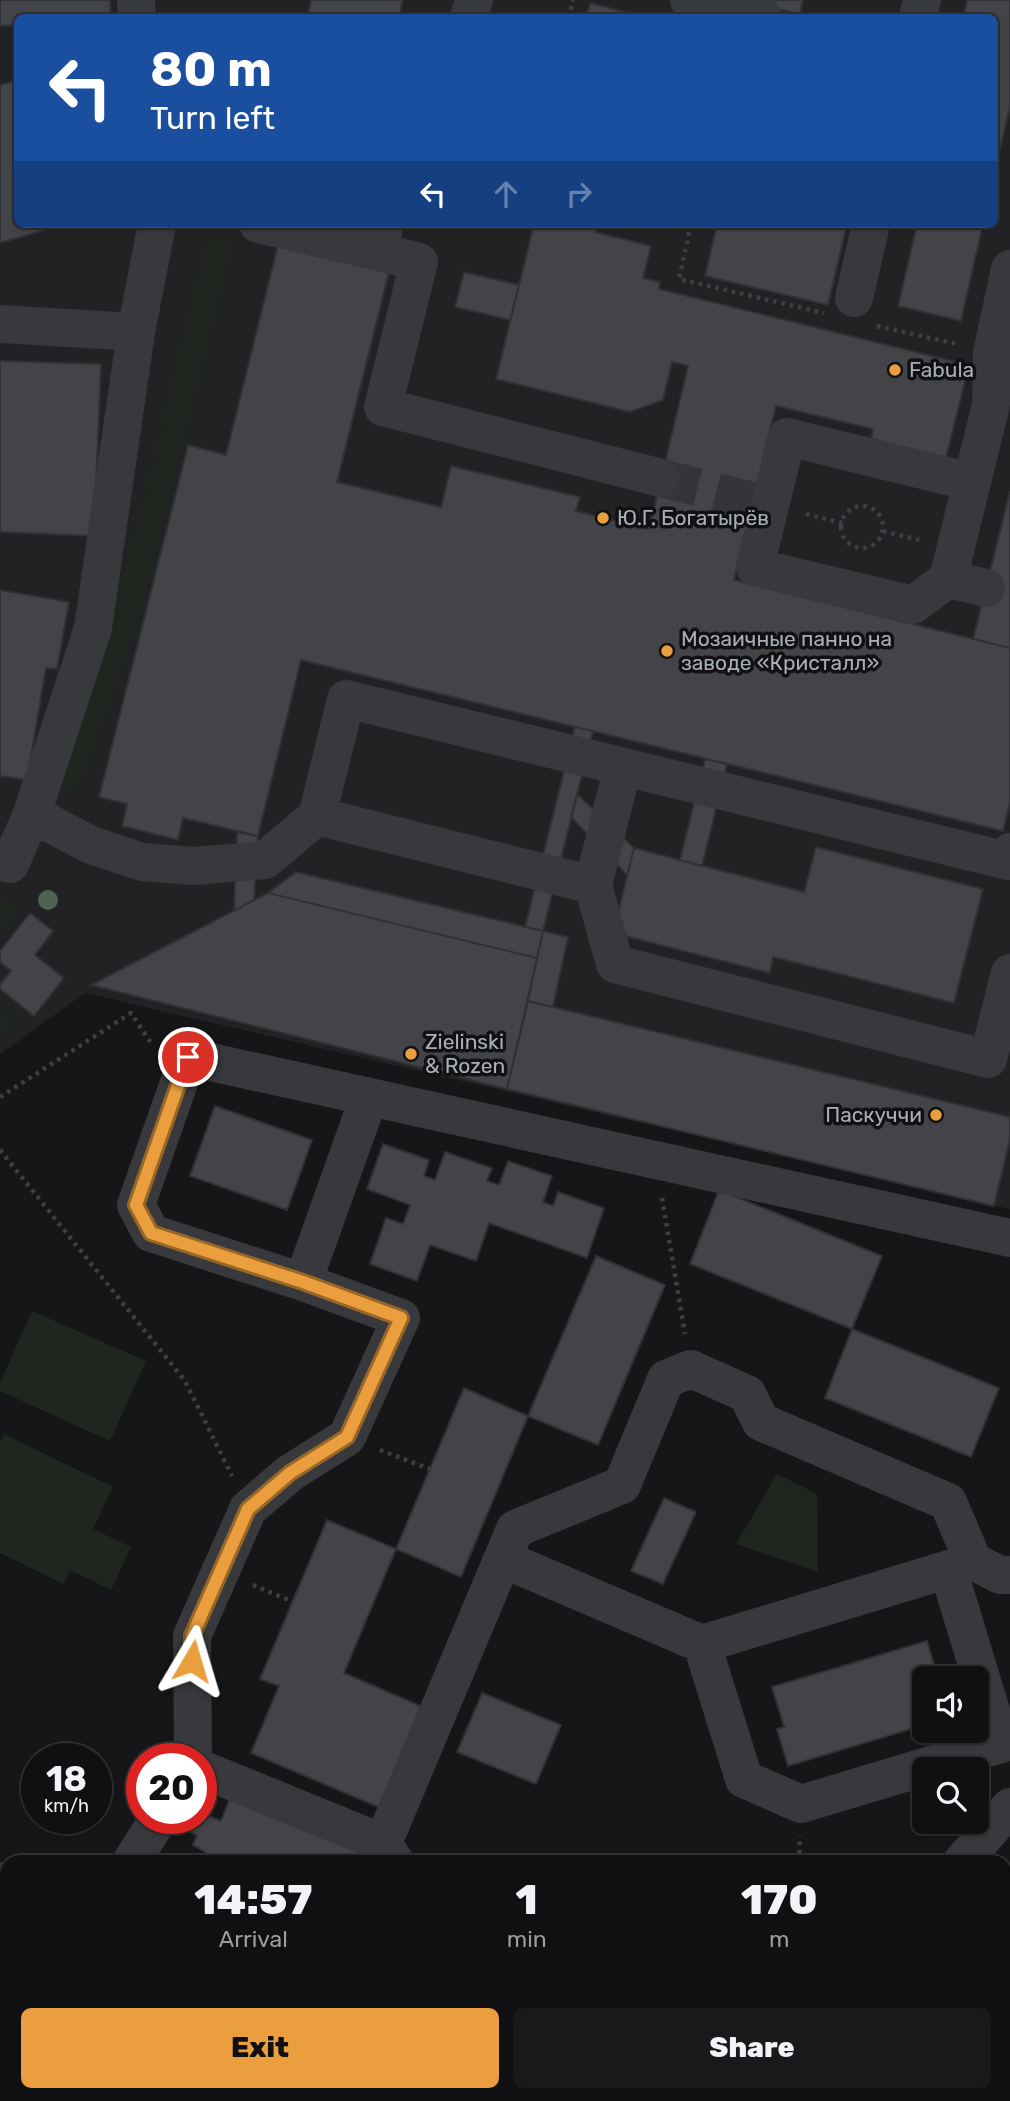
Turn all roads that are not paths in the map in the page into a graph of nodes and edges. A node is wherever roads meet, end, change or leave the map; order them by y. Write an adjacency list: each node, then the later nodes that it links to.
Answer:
1 (689, 0): 2 (street)
2 (741, 14)
3 (156, 228): 10 (street)
4 (293, 228): 6 (street)
5 (870, 228): 8 (street)
6 (382, 238): 12 (street)
7 (1010, 268): 11 (street)
8 (855, 313)
9 (0, 324): 10 (street)
10 (136, 332): 17 (street)
11 (1000, 407): 13 (street)
12 (661, 478)
13 (972, 482): 14 (street); 14 (street)
14 (948, 579): 15 (street)
15 (986, 588)
16 (623, 766): 18 (street); 19 (street); 21 (street)
17 (32, 814): 18 (street); 20 (street)
18 (317, 816): 21 (street)
19 (1009, 860)
20 (10, 864)
21 (593, 885): 23 (street)
22 (1010, 973): 23 (street)
23 (1004, 1017)
24 (369, 1097): 25 (street); 26 (street); 26 (street)
25 (1010, 1238)
26 (303, 1282): 31 (street)
27 (503, 1559): 28 (street); 30 (street); 36 (street)
28 (960, 1565): 29 (street); 30 (street); 32 (street)
29 (1010, 1575)
30 (702, 1644): 32 (street)
31 (193, 1743)
32 (1005, 1748)
33 (217, 1776): 36 (street)
34 (1010, 1807): 38 (street)
35 (149, 1834): 37 (street)
36 (389, 1852)
37 (135, 1855)
38 (968, 1855)

